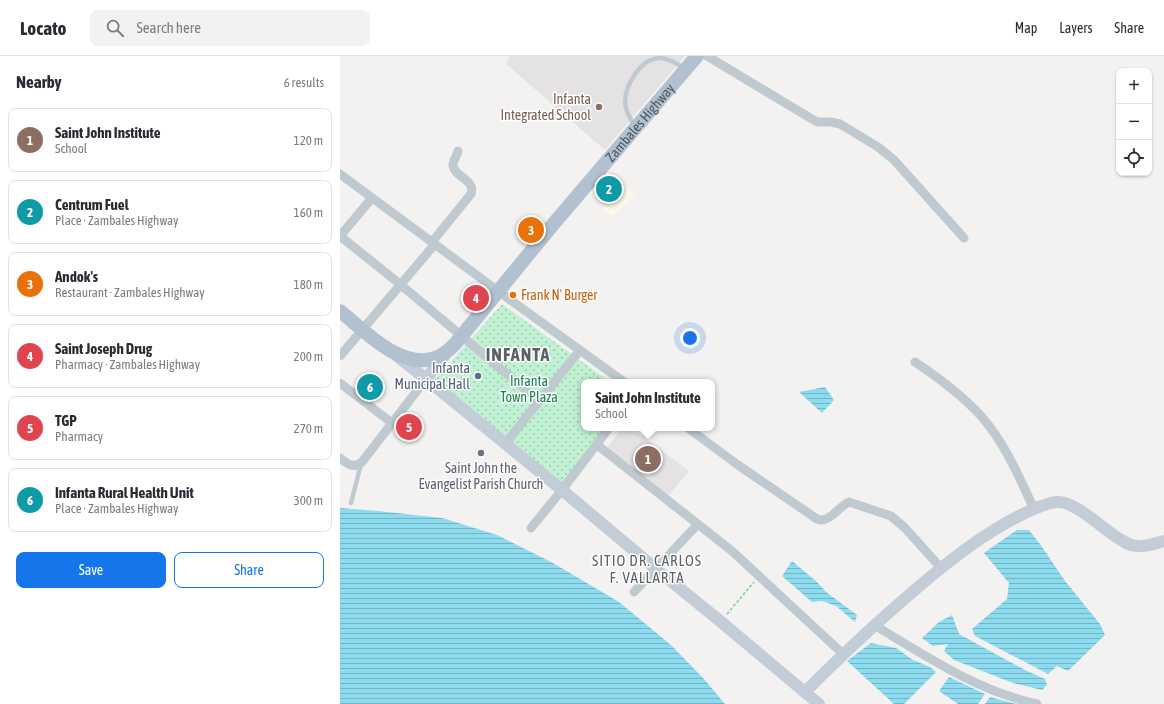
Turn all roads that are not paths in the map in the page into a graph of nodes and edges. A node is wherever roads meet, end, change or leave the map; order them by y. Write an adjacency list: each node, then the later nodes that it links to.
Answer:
1 (697, 56): 3 (main road, Zambales Highway)
2 (707, 56): 8 (street)
3 (686, 69): 4 (main road, Zambales Highway); 4 (lane)
4 (636, 127): 11 (main road, Zambales Highway)
5 (458, 152): 9 (street)
6 (340, 174): 7 (street)
7 (372, 198): 9 (street); 10 (street)
8 (964, 238)
9 (433, 243): 10 (street); 11 (street)
10 (401, 285): 13 (street); 14 (street)
11 (498, 291): 14 (main road, Zambales Highway); 15 (street)
12 (340, 311): 13 (main road, Zambales Highway)
13 (362, 329): 17 (main road, Zambales Highway); 18 (street)
14 (461, 336): 16 (main road, Zambales Highway); 23 (street)
15 (580, 350): 21 (street); 23 (street)
16 (448, 351): 17 (main road, Zambales Highway); 20 (street)
17 (394, 353): 20 (street)
18 (340, 356)
19 (915, 362): 33 (street)
20 (426, 379): 24 (street); 27 (street)
21 (620, 379)
22 (340, 383): 24 (street)
23 (539, 401): 27 (street)
24 (392, 423): 30 (street)
25 (607, 431): 28 (street)
26 (692, 431): 37 (street)
27 (505, 444): 31 (street)
28 (596, 444): 31 (street); 34 (street)
29 (340, 458): 30 (street)
30 (359, 465): 32 (lane)
31 (562, 490): 35 (street); 38 (street)
32 (351, 503)
33 (1034, 509): 36 (street); 37 (street)
34 (698, 524): 38 (street); 41 (street)
35 (531, 528)
36 (1164, 541)
37 (941, 568): 40 (street)
38 (656, 569): 39 (street); 42 (street)
39 (634, 592)
40 (874, 625): 41 (street); 44 (street)
41 (843, 654): 42 (street)
42 (805, 692): 43 (street)
43 (820, 704)
44 (1037, 704)

